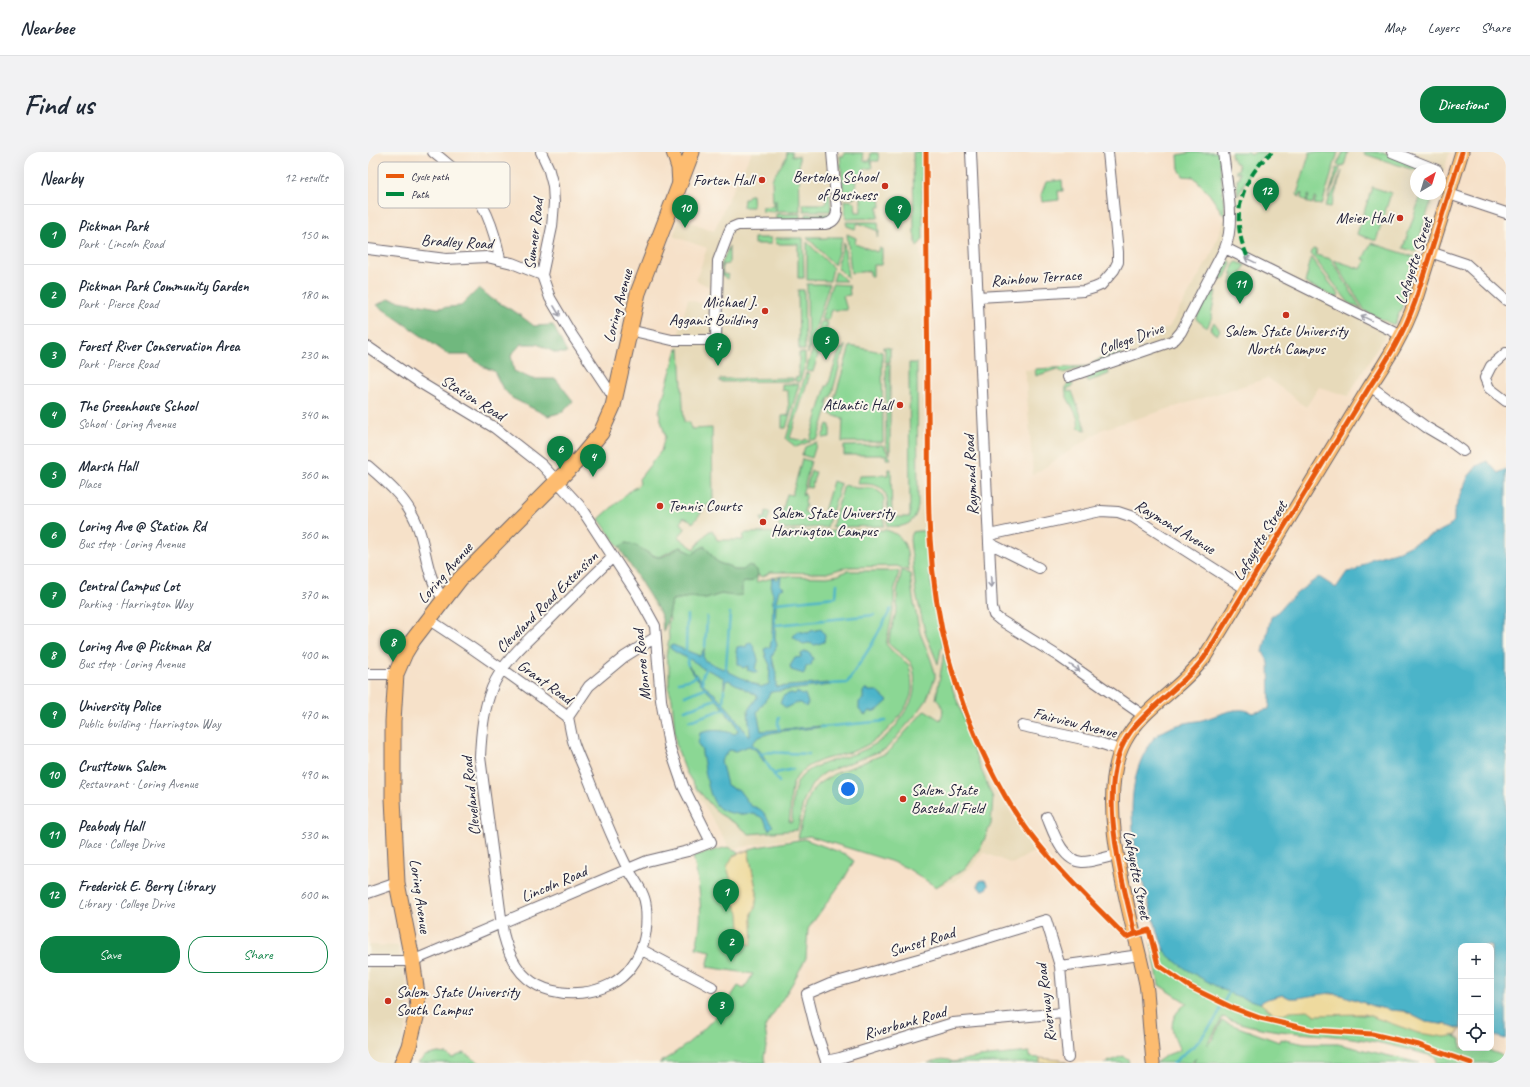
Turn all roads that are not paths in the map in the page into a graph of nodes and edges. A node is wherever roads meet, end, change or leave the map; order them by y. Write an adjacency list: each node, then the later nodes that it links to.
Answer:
1 (433, 152): 11 (street)
2 (541, 152): 23 (street, Sumner Road)
3 (673, 152): 15 (main road)
4 (692, 152): 15 (highway, Loring Avenue)
5 (832, 152): 26 (street)
6 (971, 152): 24 (street, Raymond Road)
7 (1108, 152): 24 (street, Rainbow Terrace)
8 (1223, 152): 19 (street, College Drive)
9 (1392, 152): 12 (street)
10 (1462, 152): 14 (main road, Lafayette Street)
11 (444, 162)
12 (1422, 164)
13 (1446, 174): 14 (street)
14 (1454, 177): 16 (main road, Lafayette Street)
15 (679, 187): 26 (highway, Loring Avenue)
16 (1449, 194): 18 (street); 21 (main road, Lafayette Street)
17 (483, 208): 22 (street)
18 (1506, 213)
19 (1225, 248): 27 (street, one-way to 19); 30 (street, College Drive)
20 (368, 249): 22 (street, Bradley Road)
21 (1430, 252): 25 (street); 27 (main road, Lafayette Street)
22 (500, 259): 23 (street, Bradley Road)
23 (542, 275): 32 (street, Sumner Road, one-way to 32)
24 (978, 297): 37 (street, Raymond Road)
25 (1506, 300)
26 (629, 330): 32 (highway, Loring Avenue)
27 (1401, 335): 31 (main road, Lafayette Street)
28 (368, 347): 36 (street, Station Road)
29 (1506, 353): 33 (street)
30 (1068, 377)
31 (1370, 386): 34 (street); 40 (main road, Lafayette Street)
32 (614, 398): 36 (highway, Loring Avenue)
33 (1506, 401)
34 (1463, 451)
35 (368, 466): 41 (street)
36 (557, 481): 38 (street, Monroe Road); 41 (highway, Loring Avenue)
37 (989, 539): 39 (street); 40 (street, Raymond Avenue); 47 (street, Raymond Road, one-way to 47)
38 (613, 557): 43 (street, Monroe Road); 44 (street, Cleveland Road Extension)
39 (1039, 568)
40 (1246, 589): 47 (main road, Lafayette Street)
41 (444, 599): 42 (highway, Loring Avenue)
42 (428, 619): 44 (street, Grant Road); 46 (highway, Loring Avenue)
43 (656, 637): 48 (street); 52 (street, Monroe Road)
44 (503, 669): 48 (street, Grant Road); 58 (street, Cleveland Road)
45 (368, 674): 46 (street)
46 (396, 674): 55 (highway, Loring Avenue)
47 (1144, 716): 50 (main road, Lafayette Street)
48 (568, 717): 54 (street, Grant Road)
49 (1022, 726): 50 (street, Fairview Avenue)
50 (1120, 750): 53 (main road, Lafayette Street)
51 (1046, 817): 53 (street)
52 (711, 842): 54 (street, Lincoln Road)
53 (1117, 855): 60 (main road, Lafayette Street)
54 (628, 869): 58 (street, Lincoln Road); 59 (street, Grant Road)
55 (397, 883): 56 (street); 62 (highway, Loring Avenue)
56 (368, 893)
57 (1046, 922): 63 (street, Riverway Road); 65 (street, Sunset Road)
58 (502, 923): 59 (street, Cleveland Road); 62 (street, Lincoln Road)
59 (642, 950): 64 (street)
60 (1140, 956): 63 (street); 68 (main road, Lafayette Street)
61 (368, 961): 62 (street)
62 (412, 961): 69 (highway, Loring Avenue)
63 (1060, 966): 66 (street, Riverway Road)
64 (712, 986)
65 (807, 994): 66 (street, Riverbank Road)
66 (1063, 1013): 67 (street, Riverway Road)
67 (1068, 1058)
68 (1152, 1058)
69 (402, 1063)

